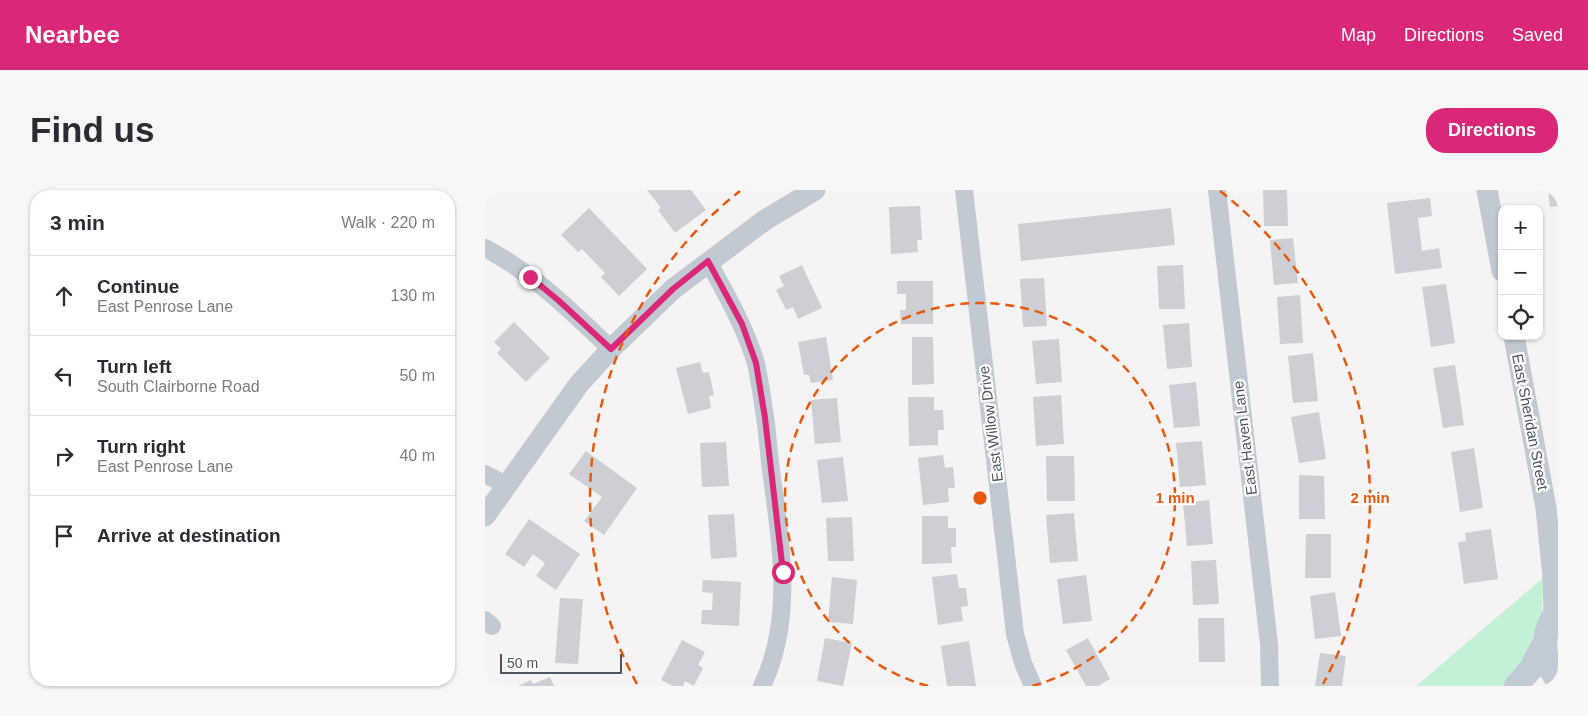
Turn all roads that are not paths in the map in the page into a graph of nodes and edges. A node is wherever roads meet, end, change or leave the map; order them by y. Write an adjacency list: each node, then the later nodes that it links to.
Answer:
1 (815, 190): 7 (street)
2 (964, 190): 19 (street, East Willow Drive)
3 (1217, 190): 20 (street, East Haven Lane)
4 (1487, 190): 6 (street)
5 (485, 248): 9 (street)
6 (1498, 250)
7 (708, 261): 9 (street); 18 (street)
8 (1515, 340): 12 (street, East Sheridan Street)
9 (611, 349): 11 (street)
10 (485, 474): 11 (street)
11 (506, 485): 13 (street)
12 (1546, 508): 14 (street, East Sheridan Street); 15 (street, East Sheridan Street)
13 (485, 516)
14 (1558, 526)
15 (1556, 614): 16 (main road)
16 (1545, 642): 17 (main road); 21 (main road)
17 (1558, 682)
18 (762, 686)
19 (1033, 686)
20 (1270, 686)
21 (1517, 686)

